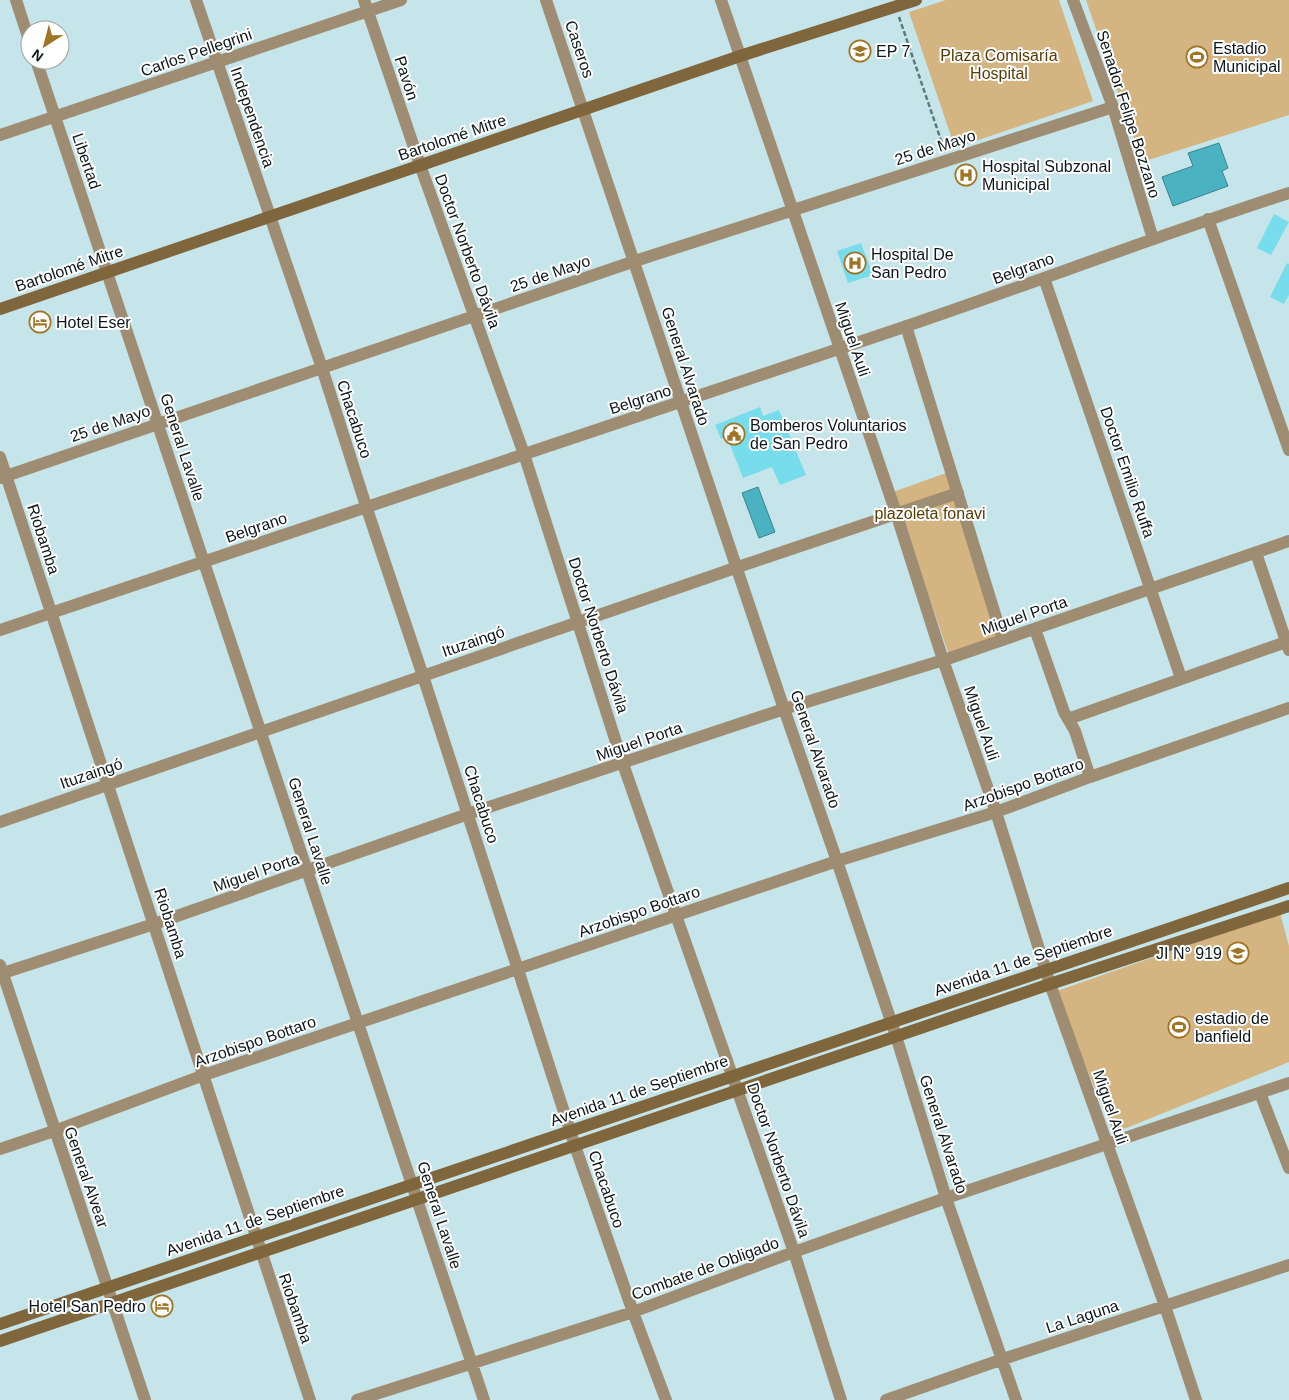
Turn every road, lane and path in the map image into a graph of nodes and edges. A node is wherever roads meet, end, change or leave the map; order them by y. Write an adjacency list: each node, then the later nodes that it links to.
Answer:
1 (16, 0): 10 (street)
2 (196, 0): 12 (street, Independencia)
3 (402, 0): 8 (street, Carlos Pellegrini)
4 (546, 0): 15 (street, Caseros)
5 (721, 0): 11 (street, Miguel Auli)
6 (916, 0): 9 (main road, Bartolomé Mitre)
7 (1073, 0): 14 (street, Senador Felipe Bozzano)
8 (366, 6): 12 (street, Carlos Pellegrini); 19 (street, Pavón)
9 (895, 7): 11 (main road, Bartolomé Mitre); 18 (path)
10 (23, 20)
11 (740, 56): 15 (main road, Bartolomé Mitre); 21 (street, Miguel Auli)
12 (217, 62): 16 (street, Carlos Pellegrini); 22 (street, Independencia)
13 (39, 70): 16 (street, Libertad)
14 (1113, 107): 18 (street, 25 de Mayo); 24 (street, Senador Felipe Bozzano)
15 (584, 109): 19 (main road, Bartolomé Mitre); 25 (street, General Alvarado)
16 (55, 116): 17 (street, Carlos Pellegrini); 26 (street, Libertad)
17 (0, 135)
18 (948, 160): 21 (street, 25 de Mayo)
19 (420, 166): 22 (main road, Bartolomé Mitre); 29 (street, Doctor Norberto Dávila)
20 (1289, 193): 23 (street, Belgrano)
21 (792, 210): 25 (street, 25 de Mayo); 31 (street, Miguel Auli)
22 (270, 217): 26 (main road, Bartolomé Mitre); 32 (street, Chacabuco)
23 (1208, 220): 24 (street, Belgrano); 35 (street)
24 (1153, 239): 27 (street, Belgrano)
25 (635, 261): 29 (street, 25 de Mayo); 33 (street, General Alvarado)
26 (107, 272): 28 (main road, Bartolomé Mitre); 34 (street, General Lavalle)
27 (1044, 278): 30 (street, Belgrano); 46 (street, Doctor Emilio Ruffa)
28 (0, 309)
29 (474, 316): 32 (street, 25 de Mayo); 36 (street, Doctor Norberto Dávila)
30 (906, 326): 31 (street, Belgrano); 39 (street)
31 (839, 349): 33 (street, Belgrano); 41 (street, Miguel Auli)
32 (322, 368): 34 (street, 25 de Mayo); 40 (street, Chacabuco)
33 (680, 402): 36 (street, Belgrano); 45 (street, General Alvarado)
34 (158, 424): 38 (street, 25 de Mayo); 44 (street, General Lavalle)
35 (1289, 450)
36 (524, 454): 40 (street, Belgrano); 48 (street, Doctor Norberto Dávila)
37 (0, 457): 38 (street, Riobamba)
38 (3, 477): 47 (street, Riobamba)
39 (958, 493): 41 (street, Ituzaingó); 51 (street)
40 (366, 506): 44 (street, Belgrano); 54 (street, Chacabuco)
41 (896, 513): 45 (street, Ituzaingó); 53 (street, Miguel Auli)
42 (1289, 542): 43 (street, Miguel Porta)
43 (1256, 553): 46 (street, Miguel Porta); 52 (street)
44 (204, 562): 47 (street, Belgrano); 59 (street, General Lavalle)
45 (738, 567): 48 (street, Ituzaingó); 57 (street, General Alvarado)
46 (1150, 589): 49 (street, Miguel Porta); 55 (street, Doctor Emilio Ruffa)
47 (51, 613): 50 (street, Belgrano); 62 (street, Riobamba)
48 (579, 622): 54 (street, Ituzaingó); 60 (street, Doctor Norberto Dávila)
49 (1035, 629): 51 (street, Miguel Porta); 58 (street)
50 (0, 630)
51 (1003, 640): 53 (street, Miguel Porta)
52 (1288, 646): 55 (street)
53 (943, 660): 57 (street, Miguel Porta); 63 (street, Miguel Auli)
54 (423, 676): 59 (street, Ituzaingó); 64 (street, Chacabuco)
55 (1181, 678): 58 (street)
56 (1289, 708): 61 (street, Arzobispo Bottaro)
57 (784, 709): 60 (street, Miguel Porta); 66 (street, General Alvarado)
58 (1068, 719): 61 (street)
59 (261, 732): 62 (street, Ituzaingó); 67 (street, General Lavalle)
60 (623, 764): 64 (street, Miguel Porta); 70 (street, Doctor Norberto Dávila)
61 (1090, 776): 63 (street, Arzobispo Bottaro)
62 (108, 785): 65 (street, Ituzaingó); 71 (street, Riobamba)
63 (996, 812): 66 (street, Arzobispo Bottaro); 74 (street, Miguel Auli)
64 (468, 814): 67 (street, Miguel Porta); 72 (street, Chacabuco)
65 (0, 822)
66 (837, 861): 70 (street, Arzobispo Bottaro); 76 (street, General Alvarado)
67 (307, 872): 71 (street, Miguel Porta); 77 (street, General Lavalle)
68 (1289, 888): 74 (main road, Avenida 11 de Septiembre)
69 (1289, 906): 75 (main road, Avenida 11 de Septiembre)
70 (676, 915): 72 (street, Arzobispo Bottaro); 80 (street, Doctor Norberto Dávila)
71 (154, 924): 73 (street, Miguel Porta); 79 (street, Riobamba)
72 (517, 969): 77 (street, Arzobispo Bottaro); 85 (street, Chacabuco)
73 (1, 970): 84 (street, General Alvear)
74 (1046, 970): 75 (street, Miguel Auli); 76 (main road, Avenida 11 de Septiembre)
75 (1050, 984): 78 (main road, Avenida 11 de Septiembre); 86 (street, Miguel Auli)
76 (891, 1022): 78 (street, General Alvarado); 80 (main road, Avenida 11 de Septiembre)
77 (358, 1023): 79 (street, Arzobispo Bottaro); 90 (street, General Lavalle)
78 (896, 1036): 82 (main road, Avenida 11 de Septiembre); 91 (street, General Alvarado)
79 (204, 1075): 84 (street, Arzobispo Bottaro); 93 (street, Riobamba)
80 (732, 1076): 82 (street, Doctor Norberto Dávila); 85 (main road, Avenida 11 de Septiembre)
81 (1289, 1083): 83 (street, Combate de Obligado)
82 (737, 1090): 87 (main road, Avenida 11 de Septiembre); 94 (street, Doctor Norberto Dávila)
83 (1260, 1093): 86 (street, Combate de Obligado); 89 (street)
84 (54, 1131): 88 (street, Arzobispo Bottaro); 97 (street, General Alvear)
85 (570, 1131): 87 (street, Chacabuco); 90 (main road, Avenida 11 de Septiembre)
86 (1107, 1144): 91 (street, Combate de Obligado); 99 (street, Miguel Auli)
87 (574, 1146): 92 (main road, Avenida 11 de Septiembre); 100 (street, Chacabuco)
88 (0, 1149)
89 (1289, 1168)
90 (413, 1184): 92 (street, General Lavalle); 93 (main road, Avenida 11 de Septiembre)
91 (946, 1198): 94 (street, Combate de Obligado); 103 (street, General Alvarado)
92 (418, 1199): 95 (main road, Avenida 11 de Septiembre); 104 (street, General Lavalle)
93 (255, 1237): 95 (street, Riobamba); 97 (main road, Avenida 11 de Septiembre)
94 (794, 1252): 100 (street, Combate de Obligado); 110 (street, Doctor Norberto Dávila)
95 (260, 1253): 98 (main road, Avenida 11 de Septiembre); 106 (street, Riobamba)
96 (1289, 1264): 99 (street, La Laguna)
97 (107, 1287): 98 (street, General Alvear); 101 (main road, Avenida 11 de Septiembre)
98 (112, 1303): 102 (main road, Avenida 11 de Septiembre); 105 (street, General Alvear)
99 (1165, 1306): 103 (street, La Laguna); 113 (street, Miguel Auli)
100 (633, 1312): 104 (street, Combate de Obligado); 109 (street, Chacabuco)
101 (0, 1324)
102 (0, 1341)
103 (1003, 1359): 111 (street, La Laguna); 112 (street, General Alvarado)
104 (472, 1363): 107 (street, Combate de Obligado); 108 (street, General Lavalle)
105 (145, 1400)
106 (310, 1400)
107 (357, 1400)
108 (484, 1400)
109 (666, 1400)
110 (841, 1400)
111 (886, 1400)
112 (1016, 1400)
113 (1196, 1400)

